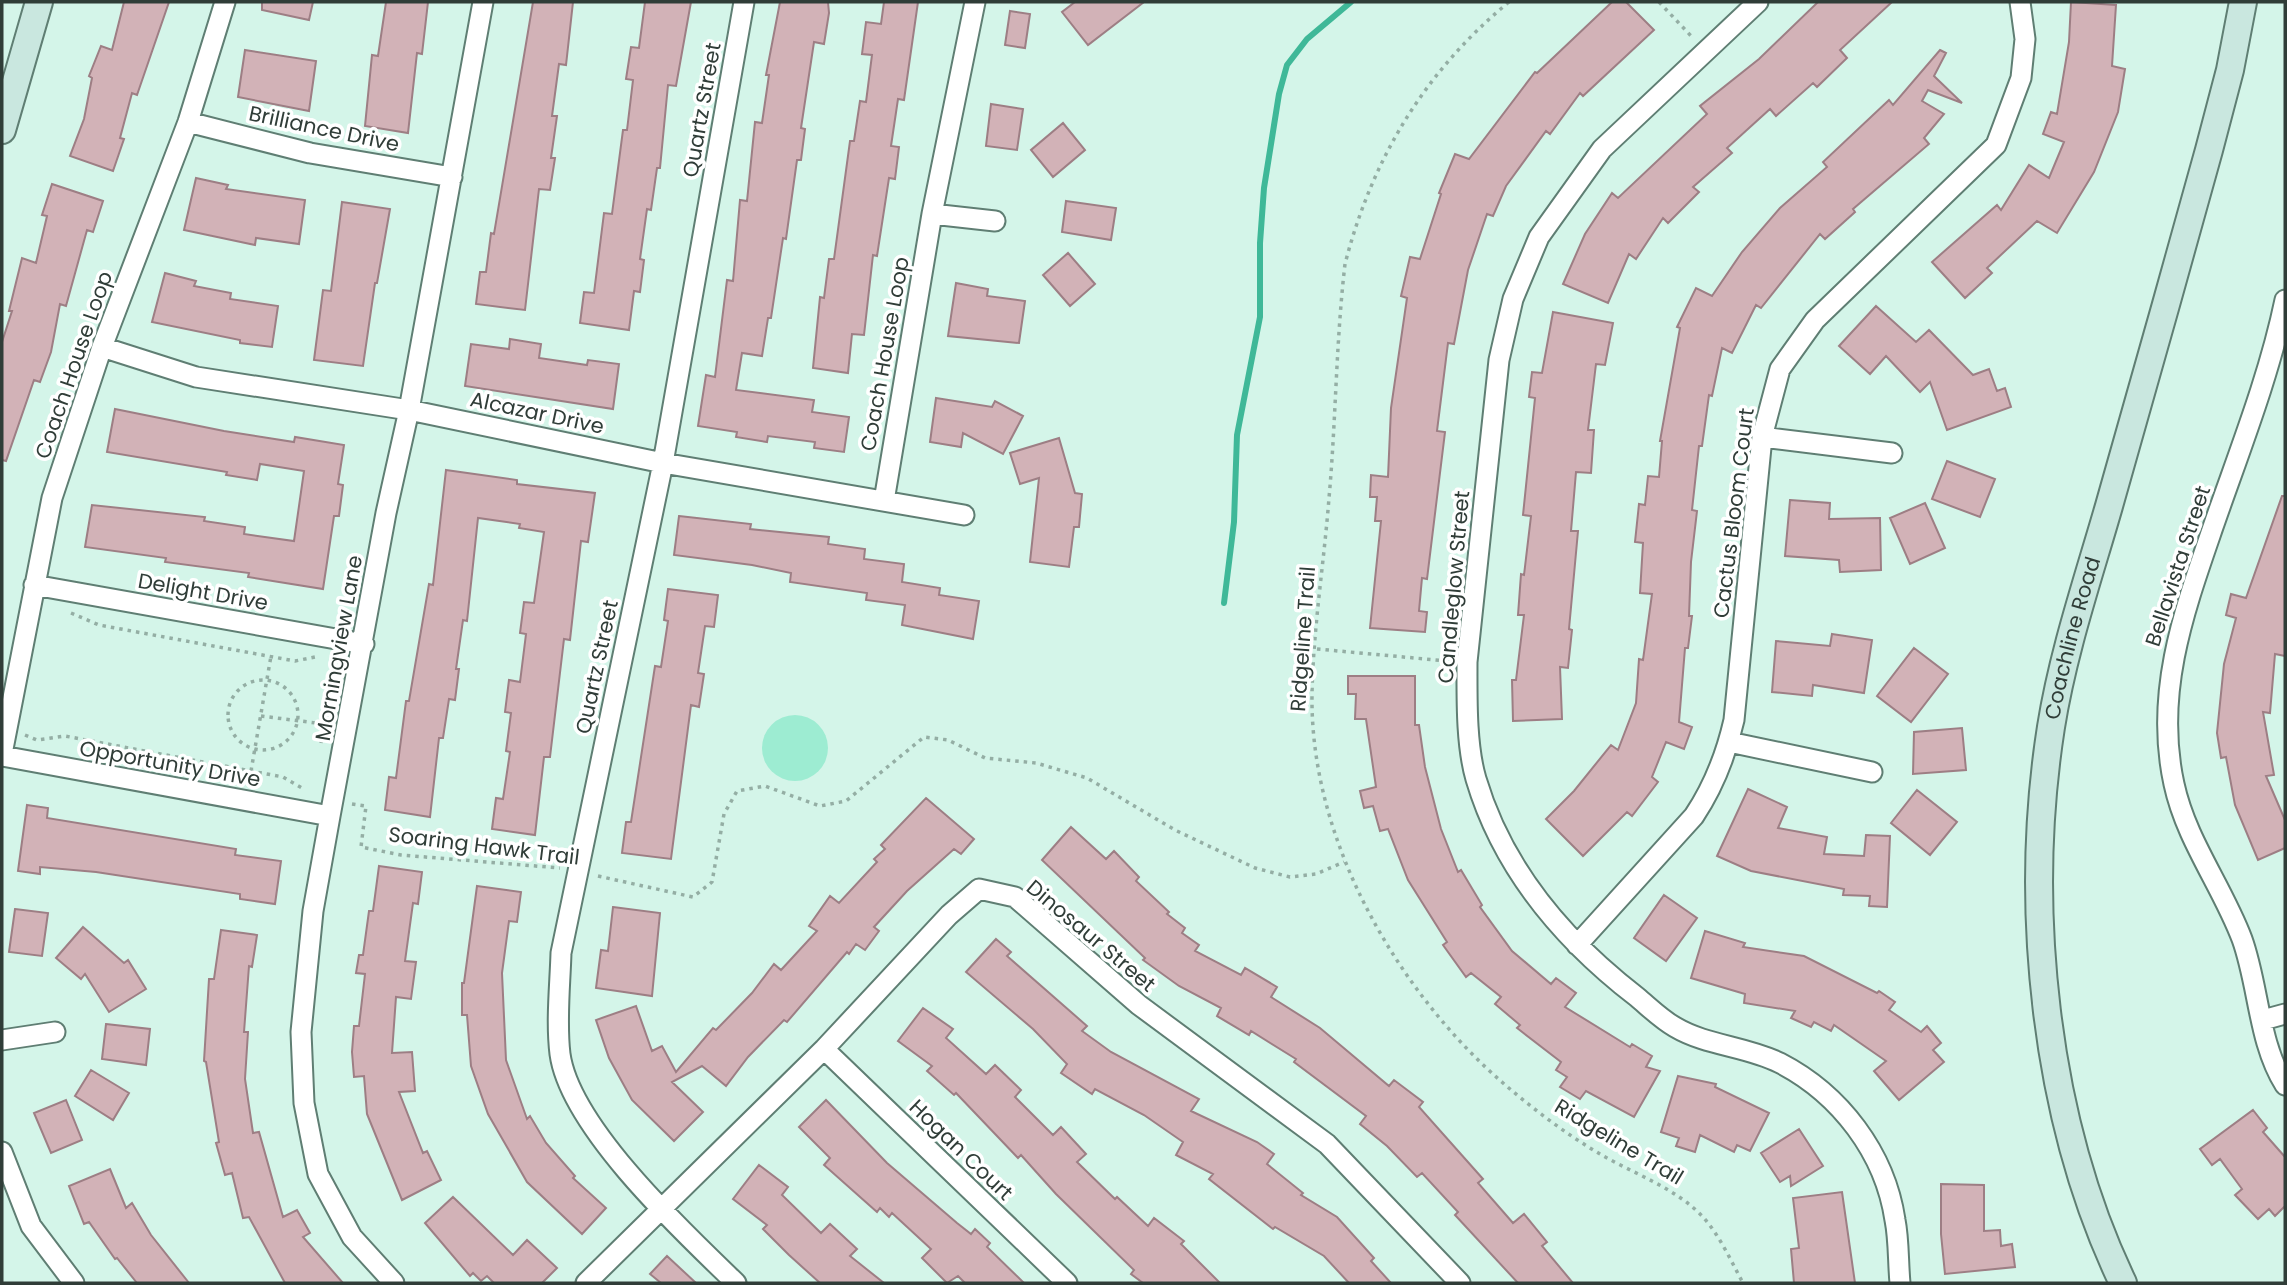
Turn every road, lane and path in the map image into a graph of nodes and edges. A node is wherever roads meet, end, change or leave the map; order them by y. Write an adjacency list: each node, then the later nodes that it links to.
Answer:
1 (39, 2): 12 (main road)
2 (225, 2): 13 (street, Coach House Loop)
3 (483, 2): 14 (street, Morningview Lane)
4 (744, 2): 22 (street, Quartz Street)
5 (975, 2): 15 (street, Coach House Loop)
6 (1509, 2): 28 (path, Ridgeline Trail)
7 (1659, 2): 11 (path)
8 (1758, 2): 11 (street, Candleglow Street)
9 (2021, 2): 20 (street, Cactus Bloom Court)
10 (2243, 2): 66 (main road, Coachline Road)
11 (1705, 51): 31 (street, Candleglow Street)
12 (4, 118)
13 (188, 122): 14 (street, Brilliance Drive); 18 (street, Coach House Loop)
14 (452, 177): 19 (street, Morningview Lane)
15 (932, 214): 16 (street); 23 (street, Coach House Loop)
16 (995, 221)
17 (2285, 300): 51 (street, Bellavista Street)
18 (102, 347): 19 (street, Alcazar Drive); 25 (street, Coach House Loop)
19 (409, 410): 22 (street, Alcazar Drive); 27 (street, Morningview Lane)
20 (1762, 438): 21 (street); 40 (street, Cactus Bloom Court)
21 (1892, 453)
22 (663, 463): 23 (street, Alcazar Drive); 48 (street, Quartz Street)
23 (884, 502): 24 (street, Alcazar Drive)
24 (964, 515)
25 (34, 585): 27 (street, Delight Drive); 38 (street, Coach House Loop)
26 (64, 608): 29 (path)
27 (364, 644): 46 (street, Morningview Lane)
28 (1317, 649): 31 (path); 47 (path, Ridgeline Trail)
29 (271, 656): 30 (path); 32 (path)
30 (321, 656)
31 (1467, 662): 49 (street, Candleglow Street)
32 (268, 680): 34 (path); 35 (path); 41 (path)
33 (334, 687): 36 (path)
34 (261, 716): 35 (path); 41 (path)
35 (297, 722): 36 (path); 41 (path)
36 (324, 724): 42 (path)
37 (26, 726): 39 (path)
38 (5, 734): 39 (path, Soaring Hawk Trail); 43 (street, Coach House Loop)
39 (27, 735): 44 (path, Soaring Hawk Trail)
40 (1729, 742): 45 (street); 49 (street, Cactus Bloom Court)
41 (255, 748): 44 (path)
42 (320, 749)
43 (2, 755): 46 (street, Opportunity Drive)
44 (251, 771): 46 (path, Soaring Hawk Trail)
45 (1872, 772)
46 (332, 808): 48 (path, Soaring Hawk Trail); 59 (street, Morningview Lane)
47 (1344, 862): 48 (path, Soaring Hawk Trail); 64 (path, Ridgeline Trail)
48 (577, 872): 57 (street, Quartz Street)
49 (1577, 945): 65 (street, Candleglow Street)
50 (2285, 1014): 51 (street)
51 (2263, 1020): 55 (street, Bellavista Street)
52 (55, 1032): 53 (street)
53 (2, 1040)
54 (824, 1049): 57 (street, Dinosaur Street); 62 (street, Hogan Court); 63 (street, Dinosaur Street)
55 (2285, 1085)
56 (2, 1152): 58 (street)
57 (661, 1211): 60 (street, Dinosaur Street); 61 (street, Quartz Street)
58 (74, 1283)
59 (394, 1283)
60 (586, 1283)
61 (736, 1283)
62 (1067, 1283)
63 (1460, 1283)
64 (1743, 1283)
65 (1900, 1283)
66 (2123, 1283)

